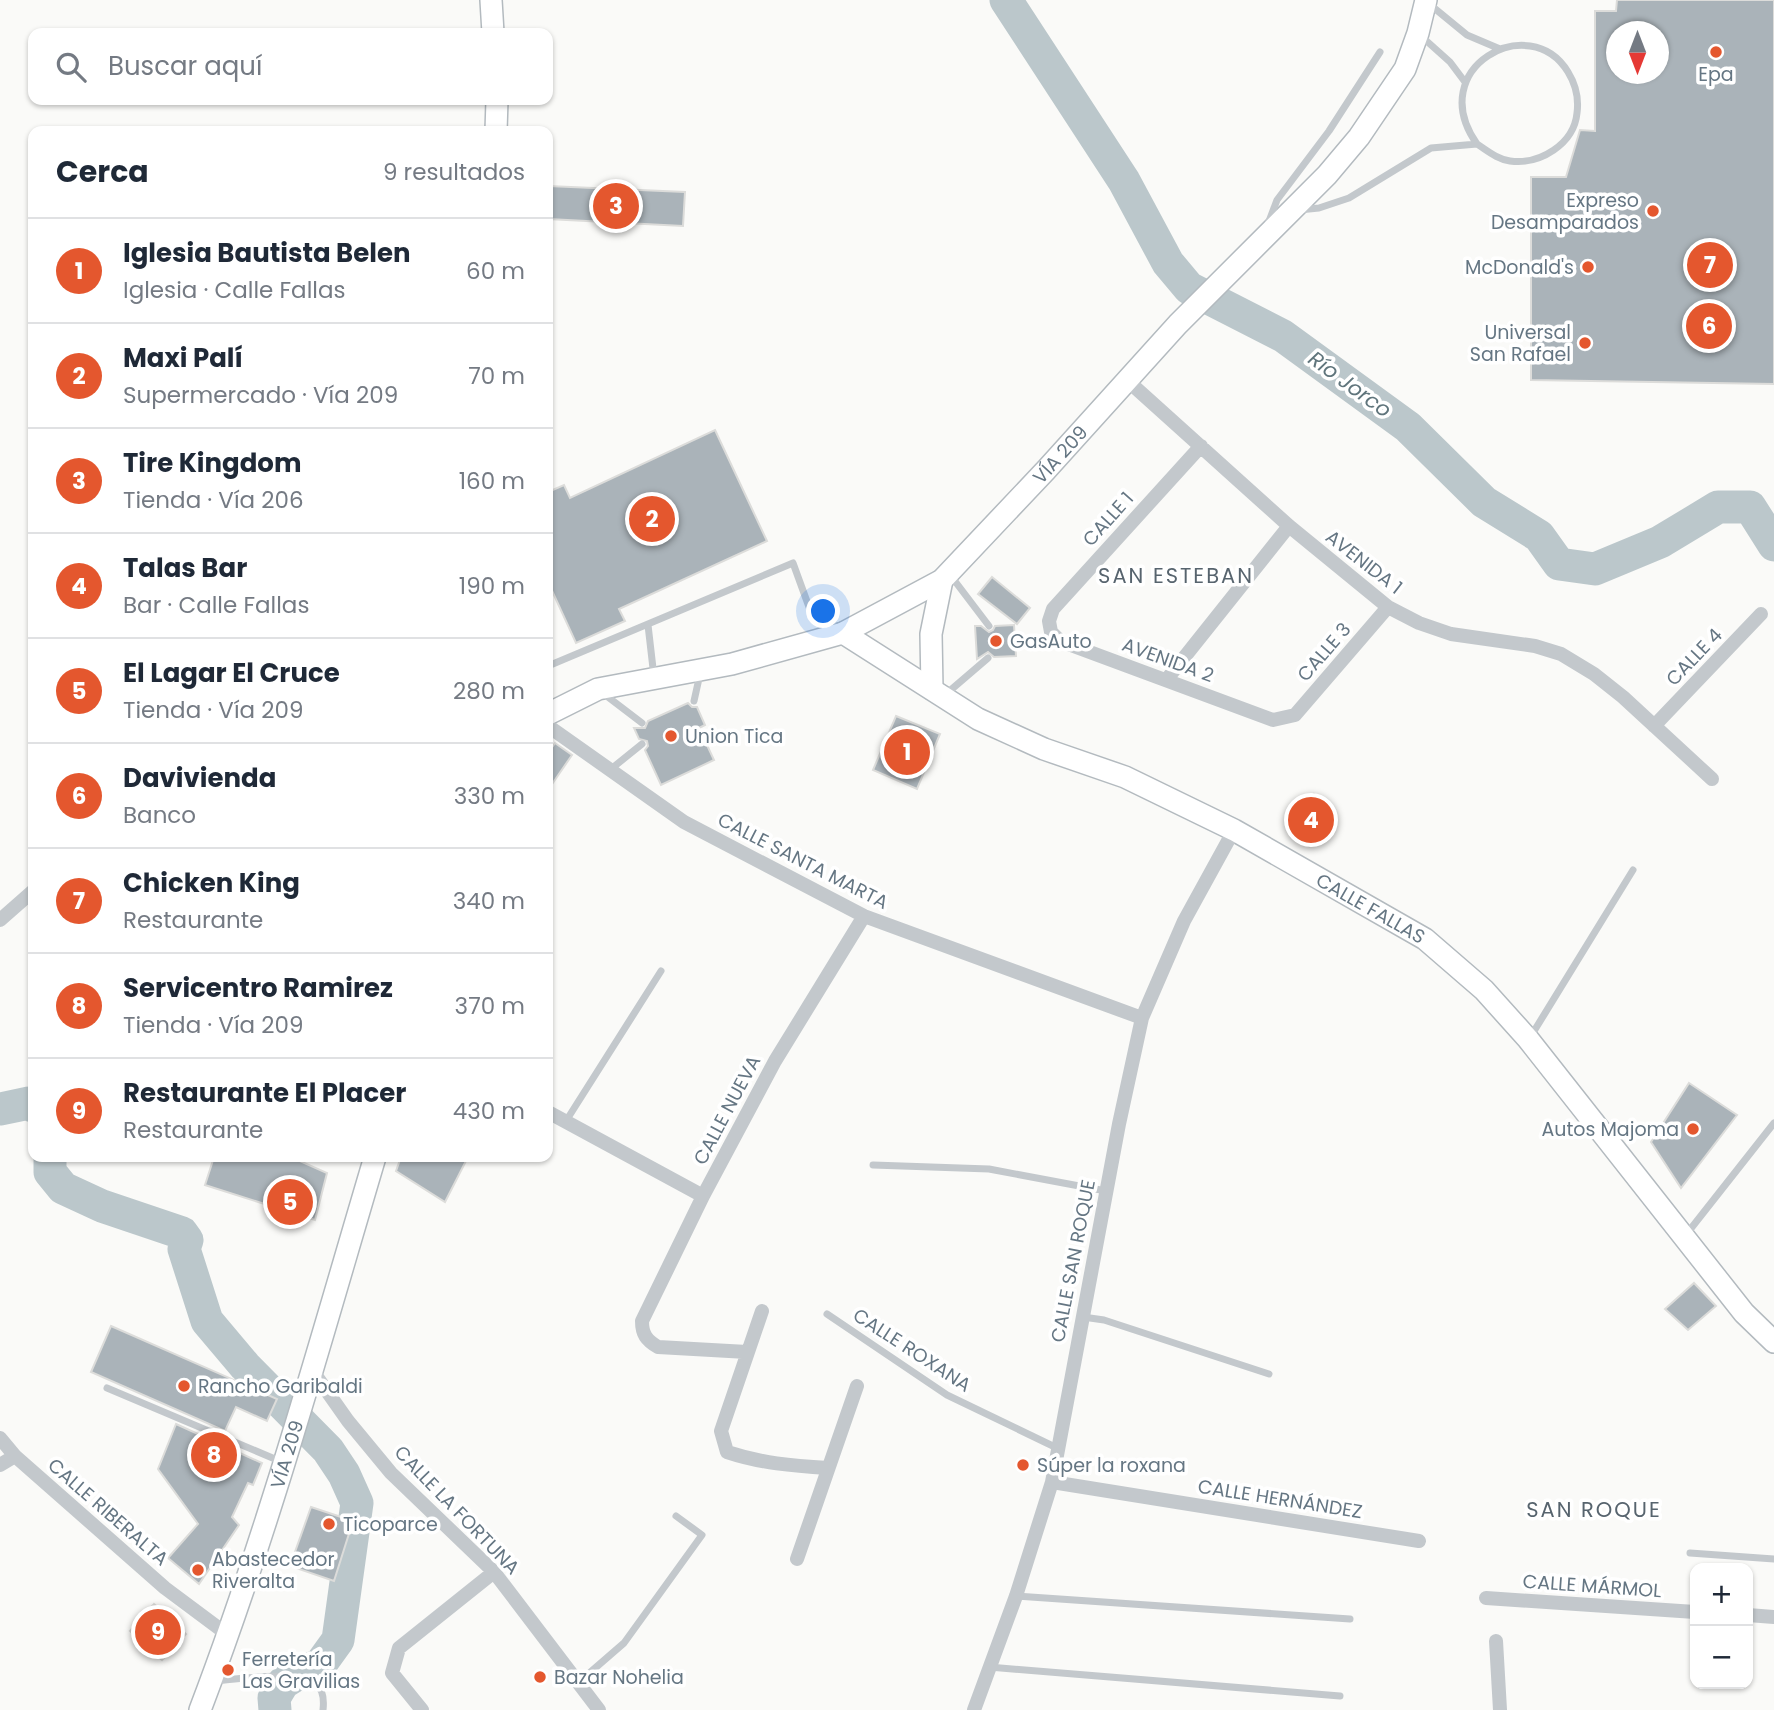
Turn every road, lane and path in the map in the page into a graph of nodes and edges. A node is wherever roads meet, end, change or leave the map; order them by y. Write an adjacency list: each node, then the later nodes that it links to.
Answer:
1 (491, 0): 3 (main road)
2 (1426, 1): 4 (main road, VÍA 209); 5 (lane)
3 (493, 28)
4 (1418, 33): 7 (lane); 11 (main road, VÍA 209)
5 (1500, 49): 7 (lane); 10 (lane)
6 (1380, 52): 12 (lane)
7 (1465, 82): 10 (lane)
8 (497, 105): 9 (main road)
9 (496, 126)
10 (1477, 144): 11 (lane)
11 (1288, 211): 12 (main road, VÍA 209)
12 (1263, 237): 13 (main road, VÍA 209)
13 (1128, 381): 14 (street, AVENIDA 1); 16 (main road, VÍA 209)
14 (1201, 446): 15 (street, AVENIDA 1); 19 (street, CALLE 1)
15 (1289, 526): 17 (street, AVENIDA 1); 27 (street)
16 (946, 577): 21 (lane); 22 (main road, VÍA 209); 29 (main road)
17 (1388, 607): 32 (street, CALLE 3); 34 (street, AVENIDA 1)
18 (1761, 614): 34 (street, CALLE 4)
19 (1049, 621): 27 (street, AVENIDA 2)
20 (648, 625): 22 (lane); 24 (lane); 26 (lane)
21 (989, 626)
22 (843, 633): 25 (main road, VÍA 209); 29 (main road, CALLE FALLAS)
23 (988, 658): 29 (lane)
24 (553, 664)
25 (701, 670): 26 (main road, VÍA 209); 30 (lane)
26 (654, 678): 28 (main road, VÍA 209)
27 (1167, 679): 32 (street, AVENIDA 2)
28 (598, 689): 31 (main road, VÍA 209); 33 (lane)
29 (937, 693): 39 (main road, CALLE FALLAS)
30 (694, 701)
31 (553, 712)
32 (1286, 719)
33 (642, 723)
34 (1654, 726): 38 (street, AVENIDA 1)
35 (553, 729): 37 (street, CALLE SANTA MARTA)
36 (642, 744): 37 (lane)
37 (611, 769): 42 (street, CALLE SANTA MARTA)
38 (1712, 779)
39 (1234, 830): 45 (street, CALLE SAN ROQUE); 46 (main road, CALLE FALLAS)
40 (1633, 870): 46 (lane)
41 (28, 895): 43 (street)
42 (864, 916): 45 (street, CALLE SANTA MARTA); 53 (street, CALLE NUEVA)
43 (0, 920)
44 (661, 971): 48 (lane)
45 (1142, 1018): 52 (street, CALLE SAN ROQUE)
46 (1528, 1039): 54 (main road, CALLE FALLAS)
47 (553, 1115): 48 (street)
48 (565, 1121): 53 (street)
49 (1774, 1123): 54 (lane)
50 (374, 1162): 61 (main road, VÍA 209)
51 (873, 1165): 52 (lane)
52 (1106, 1191): 57 (street, CALLE SAN ROQUE)
53 (703, 1196): 59 (street, CALLE NUEVA)
54 (1685, 1237): 58 (main road, CALLE FALLAS)
55 (762, 1311): 59 (street)
56 (827, 1314): 65 (lane, CALLE ROXANA)
57 (1082, 1317): 60 (lane); 65 (street, CALLE SAN ROQUE)
58 (1774, 1342)
59 (747, 1352): 69 (street)
60 (1269, 1374)
61 (310, 1378): 66 (main road, VÍA 209); 76 (street, CALLE LA FORTUNA)
62 (857, 1386): 69 (street)
63 (107, 1388): 66 (lane)
64 (0, 1438): 67 (street, CALLE RIBERALTA)
65 (1058, 1448): 70 (street, CALLE SAN ROQUE)
66 (286, 1453): 83 (main road, VÍA 209)
67 (15, 1456): 68 (street); 83 (street, CALLE RIBERALTA)
68 (0, 1465)
69 (828, 1468): 74 (street)
70 (1052, 1482): 72 (street, CALLE HERNÁNDEZ); 77 (street, CALLE SAN ROQUE)
71 (676, 1516): 87 (lane)
72 (1419, 1541)
73 (1690, 1553): 75 (lane)
74 (797, 1559)
75 (1774, 1559)
76 (494, 1572): 87 (street, CALLE LA FORTUNA); 91 (street)
77 (1016, 1596): 82 (lane); 85 (street, CALLE SAN ROQUE)
78 (1486, 1598): 79 (street, CALLE MÁRMOL)
79 (1690, 1612)
80 (1753, 1615): 81 (street)
81 (1774, 1617)
82 (1350, 1619)
83 (228, 1635): 86 (main road, VÍA 209)
84 (1496, 1641): 94 (street)
85 (989, 1667): 88 (lane); 93 (street, CALLE SAN ROQUE)
86 (211, 1681): 89 (main road, VÍA 209); 90 (lane)
87 (578, 1683): 92 (street, CALLE LA FORTUNA)
88 (1340, 1696)
89 (200, 1710)
90 (323, 1710)
91 (422, 1710)
92 (599, 1710)
93 (974, 1710)
94 (1500, 1710)

